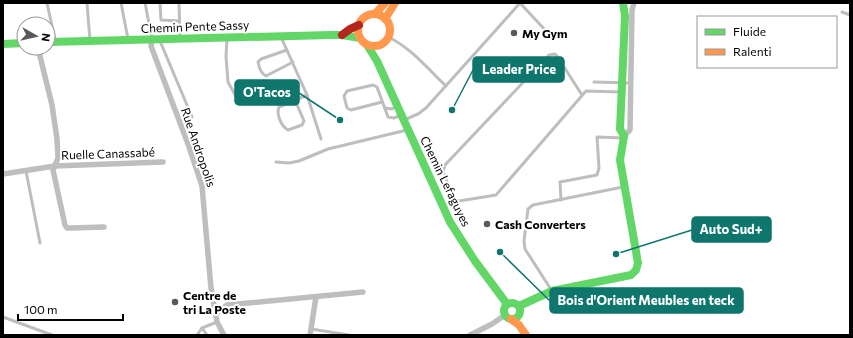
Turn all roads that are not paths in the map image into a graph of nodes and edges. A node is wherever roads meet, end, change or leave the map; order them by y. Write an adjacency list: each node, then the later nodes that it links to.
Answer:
1 (47, 3): 14 (lane)
2 (87, 3): 27 (lane)
3 (121, 3): 26 (lane)
4 (145, 3): 25 (lane)
5 (160, 3): 16 (lane)
6 (178, 3): 16 (lane)
7 (385, 3): 12 (main road)
8 (395, 3): 15 (main road)
9 (623, 3): 38 (main road)
10 (634, 3): 39 (street)
11 (842, 12): 13 (lane)
12 (375, 14): 15 (main road); 17 (main road)
13 (850, 15)
14 (49, 16)
15 (385, 19): 22 (main road)
16 (179, 21): 23 (lane)
17 (359, 25): 19 (main road, Chemin Pente Sassy); 24 (main road)
18 (547, 32): 40 (lane)
19 (342, 35): 20 (main road, Chemin Pente Sassy); 24 (main road, Chemin Pente Sassy)
20 (280, 36): 21 (main road, Chemin Pente Sassy); 33 (lane)
21 (227, 37): 23 (main road, Chemin Pente Sassy); 45 (lane)
22 (388, 37): 32 (main road); 40 (lane)
23 (180, 38): 25 (main road, Chemin Pente Sassy)
24 (360, 38): 31 (main road)
25 (156, 39): 26 (main road, Chemin Pente Sassy); 49 (lane); 68 (street, Rue Andropolis)
26 (128, 40): 27 (main road, Chemin Pente Sassy)
27 (90, 41): 28 (main road, Chemin Pente Sassy)
28 (56, 42)
29 (16, 43): 30 (main road)
30 (3, 44)
31 (367, 45): 32 (main road); 35 (main road, Chemin Lefaguyes)
32 (380, 45): 35 (main road)
33 (287, 50): 36 (lane); 36 (lane)
34 (40, 56): 56 (street, Ruelle Canassabé)
35 (377, 61): 47 (main road, Chemin Lefaguyes)
36 (293, 62): 42 (lane)
37 (594, 82): 38 (lane)
38 (622, 83): 39 (lane); 41 (main road)
39 (631, 83): 52 (street)
40 (446, 86): 50 (lane)
41 (622, 92): 43 (lane); 52 (main road)
42 (307, 95): 44 (lane); 53 (lane)
43 (582, 95): 43 (lane)
44 (295, 100): 44 (lane)
45 (240, 102)
46 (382, 102): 46 (lane); 48 (lane)
47 (398, 105): 48 (lane); 50 (main road, Chemin Lefaguyes)
48 (385, 108): 50 (lane)
49 (192, 117)
50 (403, 117): 51 (main road, Chemin Lefaguyes)
51 (408, 129): 55 (lane); 66 (main road, Chemin Lefaguyes)
52 (623, 137): 59 (main road); 60 (lane)
53 (321, 139)
54 (163, 162): 56 (street, Ruelle Canassabé)
55 (276, 162)
56 (55, 166): 57 (street); 61 (street, Ruelle Canassabé)
57 (26, 171): 58 (street); 62 (lane)
58 (3, 174)
59 (624, 187): 60 (lane); 63 (main road)
60 (561, 200): 63 (lane)
61 (104, 227)
62 (40, 243)
63 (552, 291): 67 (main road)
64 (363, 292): 65 (street)
65 (316, 297): 68 (street); 74 (street)
66 (507, 304): 67 (main road); 70 (main road)
67 (519, 310): 70 (main road); 72 (main road)
68 (216, 316): 71 (street, Rue Andropolis)
69 (3, 317): 75 (lane)
70 (508, 317): 72 (main road); 80 (street)
71 (217, 322): 73 (lane); 78 (street, Rue Andropolis)
72 (519, 325): 81 (main road)
73 (202, 328): 76 (lane); 77 (lane)
74 (310, 332): 79 (lane)
75 (52, 335)
76 (197, 335)
77 (207, 335)
78 (224, 335)
79 (349, 335)
80 (470, 335)
81 (526, 335)

